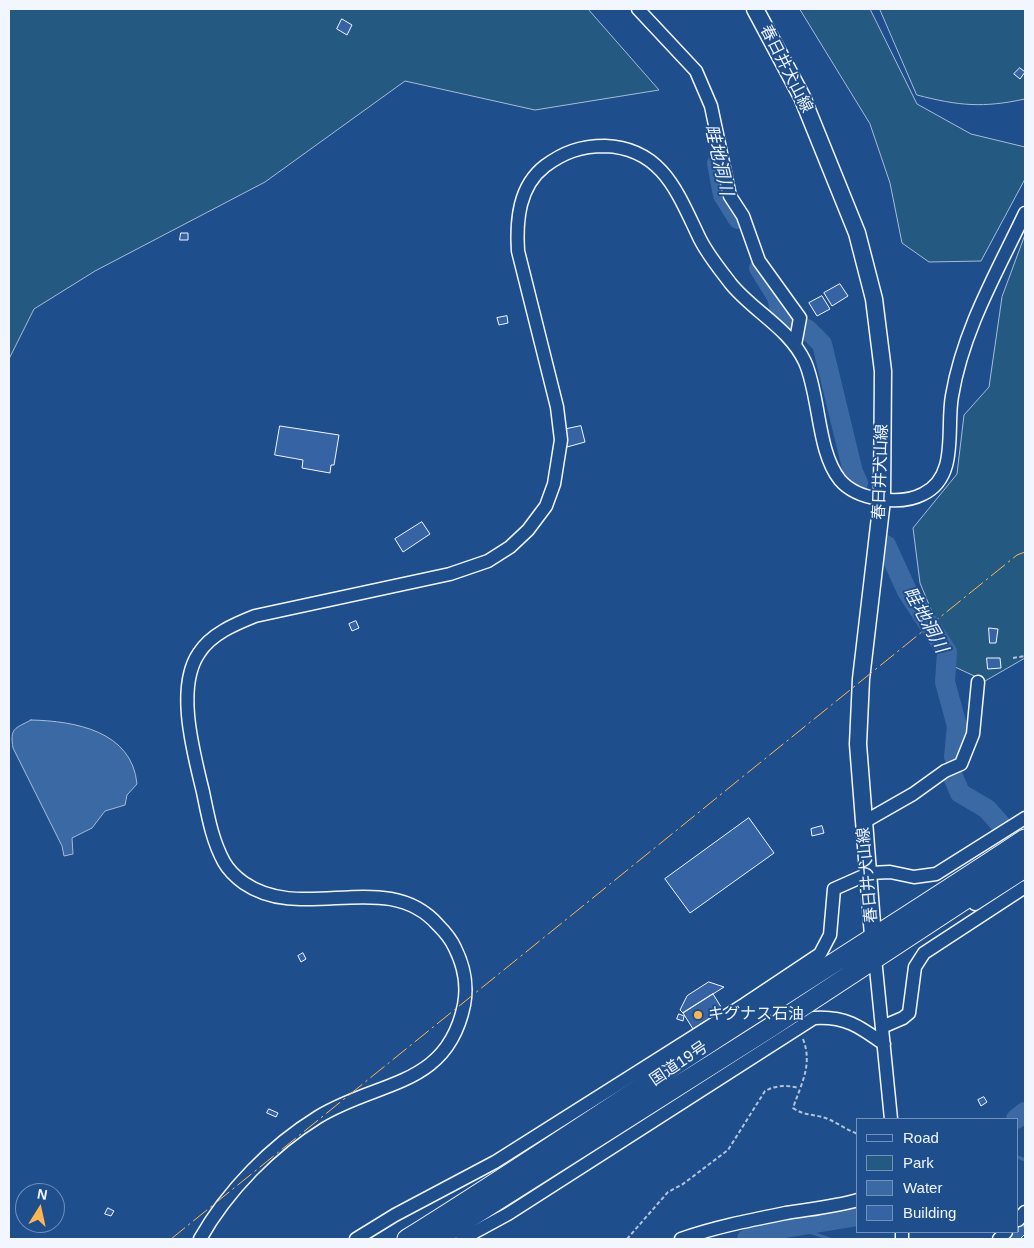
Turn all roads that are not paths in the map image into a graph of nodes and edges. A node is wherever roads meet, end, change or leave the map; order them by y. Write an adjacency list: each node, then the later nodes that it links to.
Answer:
1 (638, 9): 4 (street)
2 (755, 9): 5 (main road, 春日井犬山線)
3 (1025, 213): 5 (street)
4 (795, 345): 5 (street); 20 (street)
5 (882, 500): 8 (main road, 春日井犬山線)
6 (978, 682): 8 (street)
7 (1025, 818): 12 (street)
8 (864, 822): 12 (main road, 春日井犬山線)
9 (1025, 839): 15 (highway, 国道19号)
10 (1025, 860): 15 (highway, 国道19号)
11 (1025, 872): 14 (street)
12 (870, 873): 15 (main road, 春日井犬山線); 21 (street)
13 (1025, 887): 16 (street)
14 (968, 908)
15 (874, 949): 16 (street); 22 (highway, 国道19号); 23 (highway, 国道19号)
16 (882, 1027): 17 (street)
17 (884, 1044): 18 (street); 24 (street)
18 (891, 1118)
19 (856, 1200): 25 (street)
20 (200, 1239)
21 (356, 1239)
22 (407, 1239)
23 (436, 1239)
24 (462, 1239)
25 (681, 1239)

